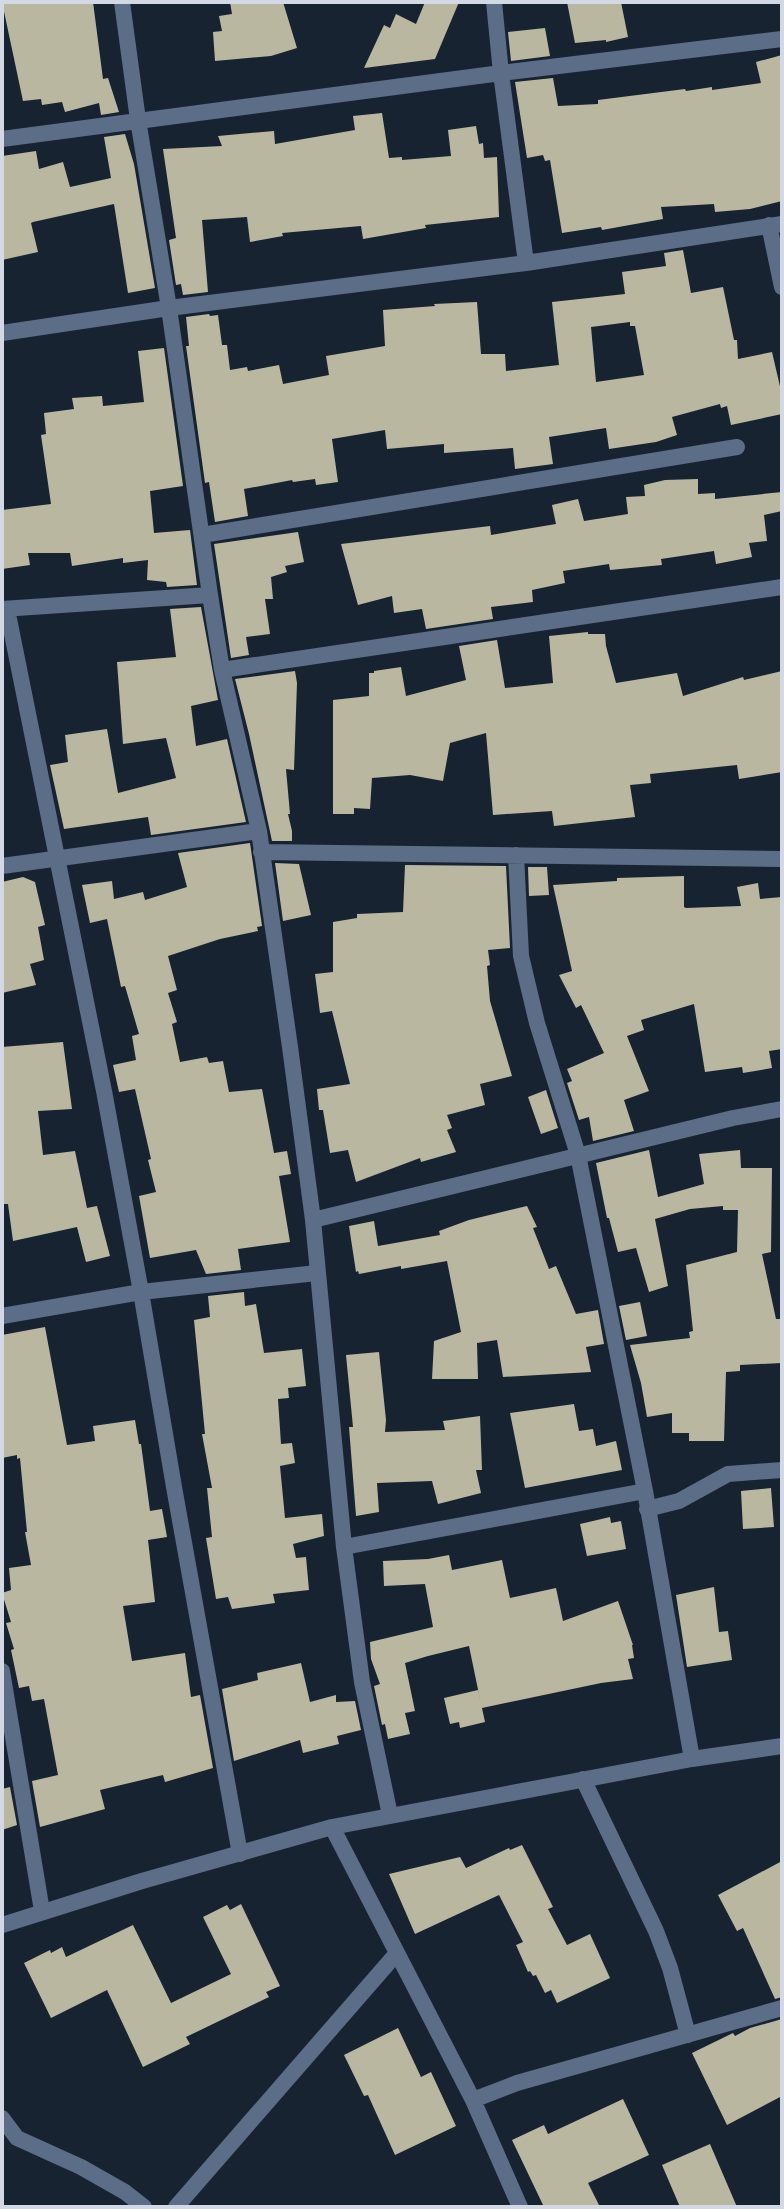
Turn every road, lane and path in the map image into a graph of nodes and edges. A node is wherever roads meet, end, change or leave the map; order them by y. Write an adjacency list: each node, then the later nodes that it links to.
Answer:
1 (122, 2): 5 (street)
2 (494, 2): 4 (street)
3 (782, 39): 4 (street)
4 (501, 73): 5 (street); 8 (street)
5 (138, 120): 6 (street); 10 (street)
6 (2, 139)
7 (776, 224): 8 (street); 9 (street)
8 (526, 263): 10 (street)
9 (782, 287)
10 (169, 308): 11 (street); 13 (street)
11 (2, 333)
12 (737, 447): 13 (street)
13 (202, 535): 15 (street)
14 (782, 587): 17 (street)
15 (210, 595): 16 (street); 17 (street)
16 (4, 609): 21 (street)
17 (222, 670): 18 (street)
18 (259, 831): 19 (street); 21 (street)
19 (261, 852): 20 (street); 26 (street)
20 (516, 855): 22 (street); 25 (street)
21 (57, 858): 23 (street); 28 (street)
22 (782, 859)
23 (2, 866)
24 (782, 1109): 25 (street)
25 (578, 1155): 26 (street); 31 (street)
26 (313, 1220): 27 (street)
27 (317, 1273): 28 (street); 33 (street)
28 (141, 1292): 29 (street); 40 (street)
29 (2, 1316)
30 (782, 1470): 32 (street)
31 (645, 1491): 32 (street); 33 (street)
32 (647, 1509): 36 (street)
33 (344, 1547): 38 (street)
34 (2, 1671): 41 (street)
35 (781, 1749): 36 (street)
36 (692, 1759): 37 (street)
37 (583, 1779): 38 (street); 45 (street)
38 (390, 1815): 39 (street)
39 (332, 1827): 40 (street); 43 (street)
40 (240, 1854): 41 (street)
41 (42, 1911): 42 (street)
42 (2, 1925)
43 (397, 1953): 46 (street); 50 (street)
44 (782, 2008): 45 (street)
45 (688, 2035): 46 (street)
46 (473, 2100): 51 (street)
47 (2, 2118): 48 (street)
48 (10, 2142): 49 (street)
49 (144, 2207)
50 (176, 2207)
51 (520, 2207)

